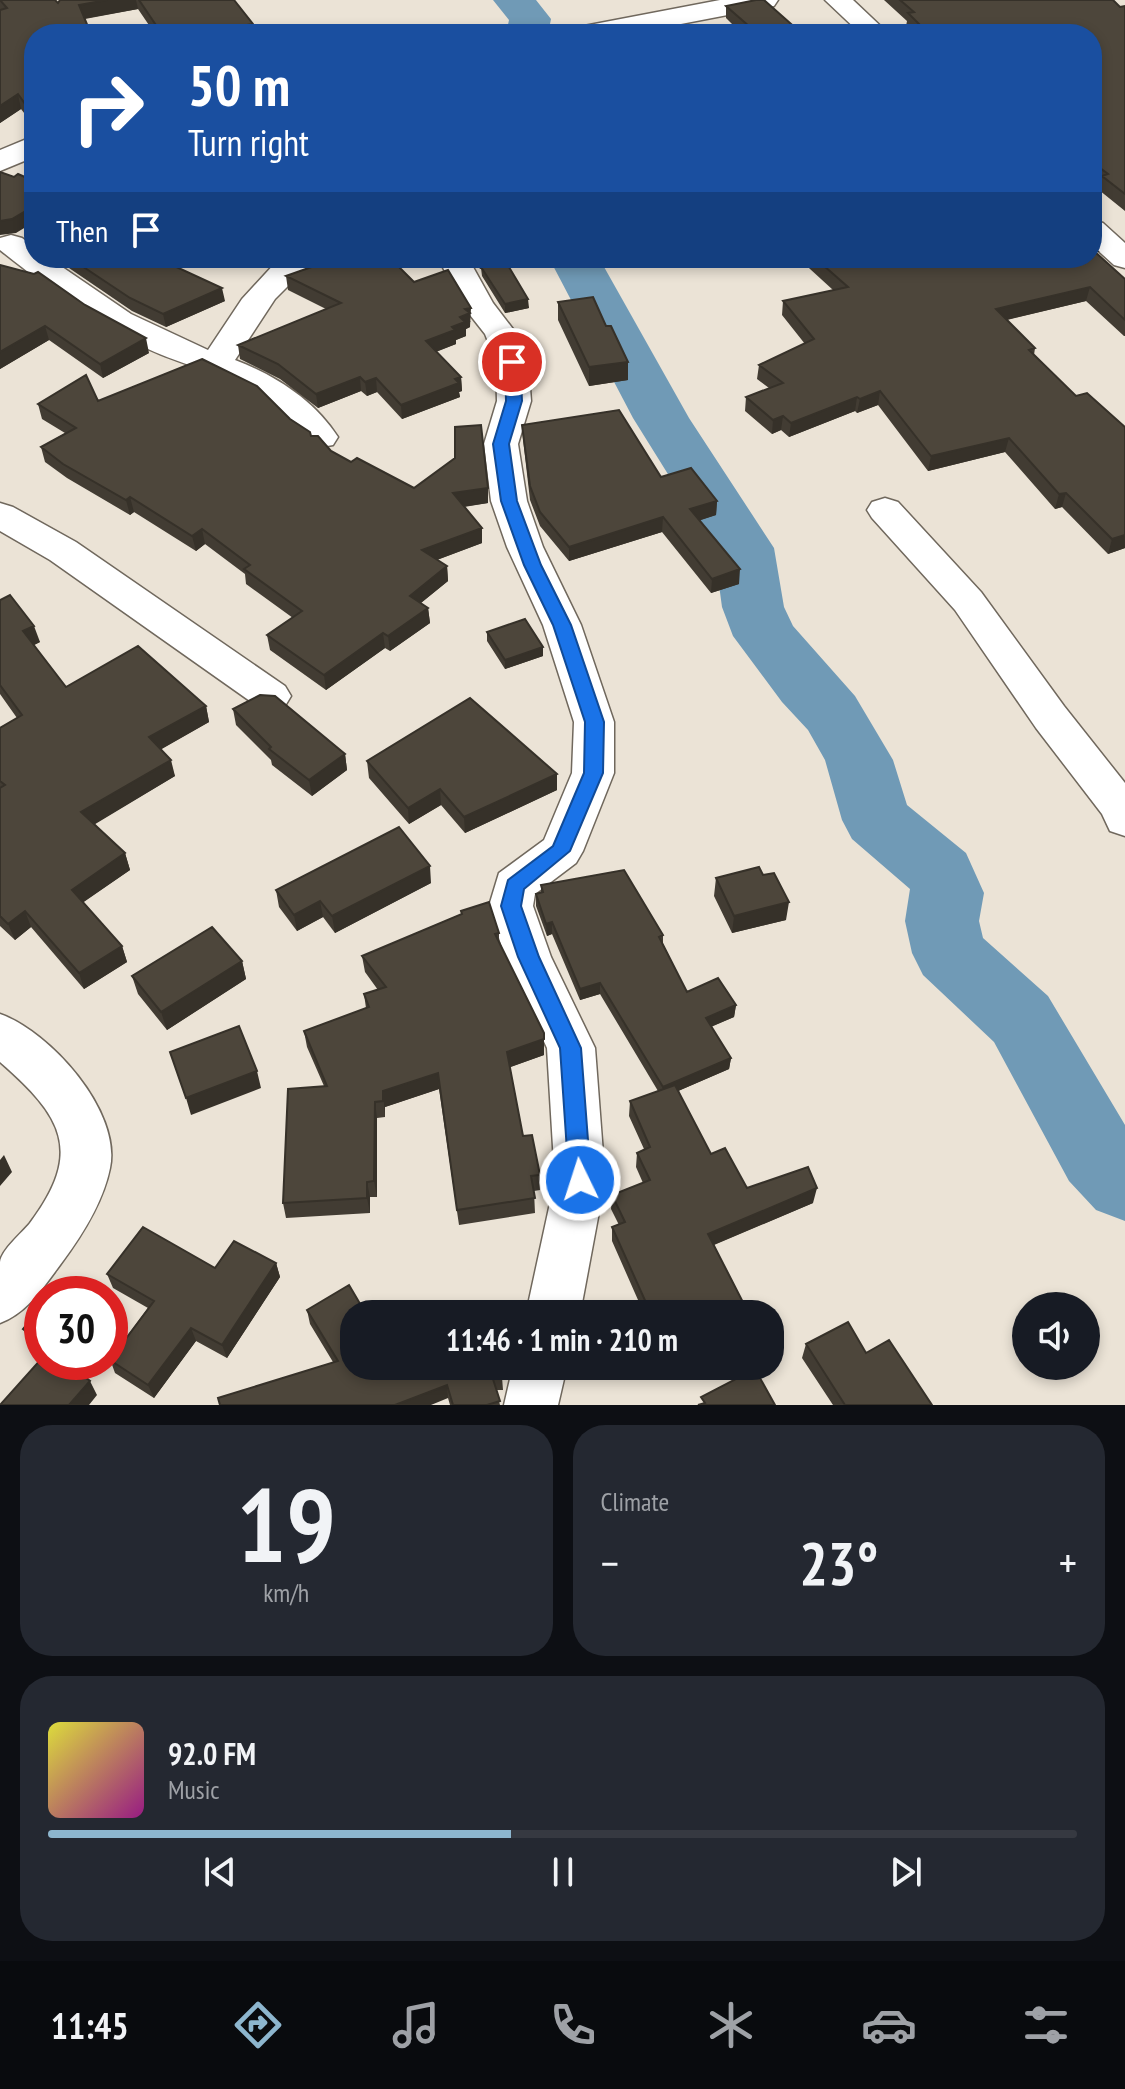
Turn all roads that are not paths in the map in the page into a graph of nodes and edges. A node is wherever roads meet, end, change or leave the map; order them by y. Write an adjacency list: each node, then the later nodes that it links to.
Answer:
1 (764, 0): 3 (street)
2 (838, 0): 4 (street)
3 (637, 24)
4 (865, 24)
5 (24, 150): 6 (street)
6 (0, 162)
7 (1102, 238): 10 (street)
8 (11, 244): 9 (street)
9 (24, 254)
10 (1125, 259)
11 (43, 268): 14 (street)
12 (289, 268): 14 (street)
13 (458, 268): 22 (street)
14 (216, 364): 15 (street)
15 (321, 437)
16 (885, 510): 19 (street)
17 (0, 515): 18 (street)
18 (271, 696)
19 (1125, 819)
20 (0, 1034): 21 (street)
21 (0, 1298)
22 (556, 1300)
23 (537, 1380): 24 (street)
24 (531, 1405)

